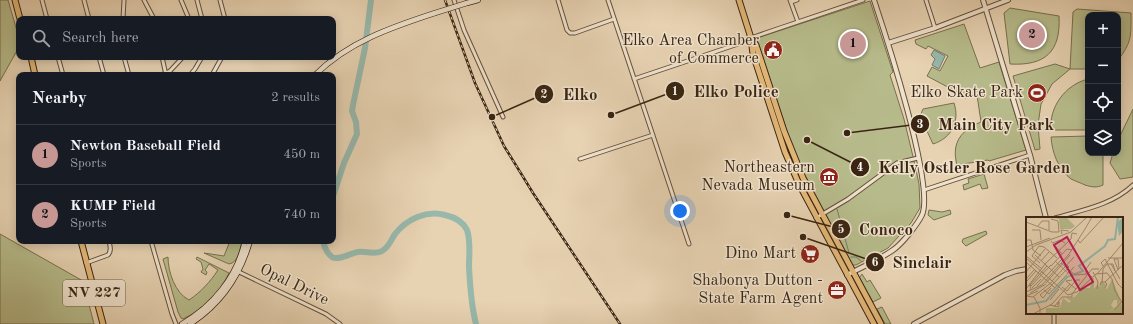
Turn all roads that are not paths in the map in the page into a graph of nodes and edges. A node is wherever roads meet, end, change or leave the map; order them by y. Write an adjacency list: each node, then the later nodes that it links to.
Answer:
1 (15, 0): 22 (main road)
2 (42, 0): 23 (street)
3 (84, 0): 24 (street)
4 (124, 0): 25 (street)
5 (144, 0): 26 (street)
6 (181, 0): 27 (street)
7 (197, 0): 28 (street)
8 (220, 0): 29 (street)
9 (454, 0): 55 (street)
10 (478, 0): 35 (main road, bridge)
11 (558, 0): 30 (street)
12 (608, 0): 30 (street)
13 (740, 0): 33 (main road)
14 (797, 0): 20 (street)
15 (863, 0): 31 (street)
16 (874, 0): 34 (street)
17 (926, 0): 32 (street)
18 (983, 0): 21 (street)
19 (1008, 0): 21 (street)
20 (790, 1): 31 (street)
21 (986, 8): 32 (street); 57 (street)
22 (19, 16)
23 (46, 16)
24 (88, 16)
25 (124, 16)
26 (152, 16)
27 (188, 16)
28 (201, 16)
29 (224, 16)
30 (614, 19): 54 (street)
31 (798, 22): 33 (street)
32 (935, 28): 34 (street)
33 (752, 38): 54 (street); 62 (main road); 65 (main road)
34 (888, 43): 58 (street)
35 (336, 57)
36 (32, 60): 45 (main road)
37 (59, 60): 46 (street)
38 (100, 60): 47 (street)
39 (125, 60): 48 (street)
40 (163, 60): 49 (street)
41 (181, 60): 50 (street)
42 (200, 60): 51 (street)
43 (220, 60): 52 (street)
44 (333, 60): 53 (main road, bridge)
45 (34, 72)
46 (62, 72)
47 (103, 72)
48 (128, 72)
49 (166, 72)
50 (168, 72)
51 (193, 72)
52 (214, 72)
53 (320, 72)
54 (634, 79): 56 (street)
55 (502, 117)
56 (653, 135): 59 (street); 71 (street)
57 (1030, 155): 61 (street); 63 (street)
58 (918, 158): 61 (street); 62 (street)
59 (580, 160)
60 (1133, 186): 64 (street)
61 (924, 190): 75 (street)
62 (821, 215): 65 (street); 75 (main road)
63 (1046, 217)
64 (1058, 217)
65 (816, 218): 76 (main road)
66 (82, 244): 72 (main road, NV 227)
67 (110, 244): 72 (street)
68 (152, 244): 80 (street)
69 (244, 244): 74 (main road)
70 (249, 244): 74 (main road)
71 (689, 244)
72 (86, 262): 79 (main road, NV 227)
73 (1026, 269): 86 (street)
74 (237, 271): 81 (main road); 82 (main road); 83 (street, Opal Drive)
75 (853, 272): 76 (street); 78 (main road)
76 (847, 275): 77 (main road)
77 (857, 293): 78 (main road); 84 (main road)
78 (873, 309): 85 (main road)
79 (103, 324)
80 (176, 324)
81 (182, 324)
82 (190, 324)
83 (340, 324)
84 (874, 324)
85 (881, 324)
86 (914, 324)

